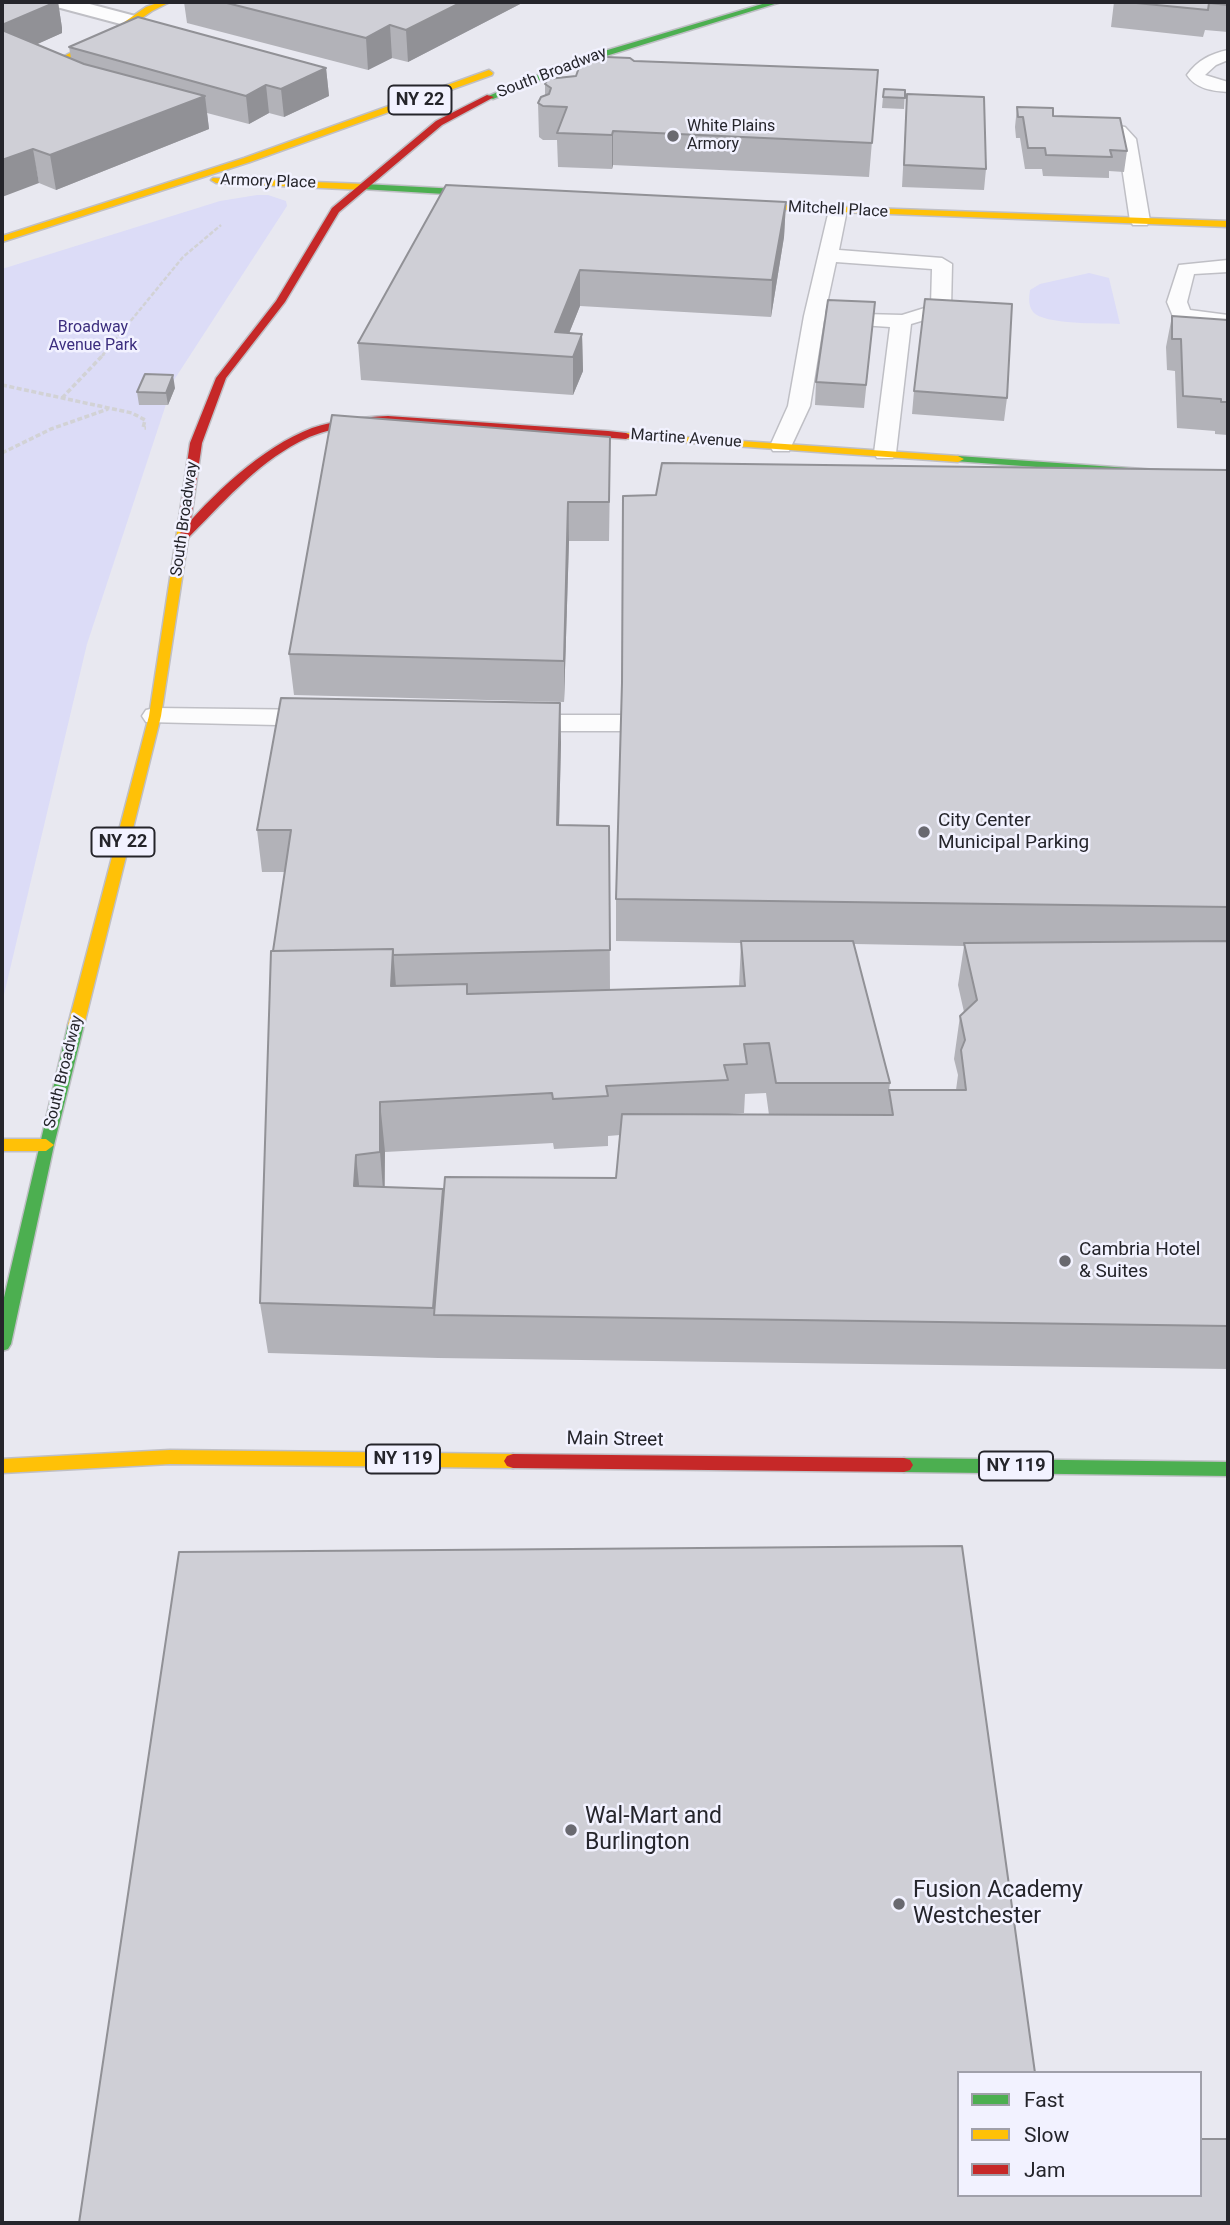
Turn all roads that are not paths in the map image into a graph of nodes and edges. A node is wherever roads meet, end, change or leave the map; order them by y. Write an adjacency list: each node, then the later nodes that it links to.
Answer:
1 (61, 2): 4 (street)
2 (166, 2): 4 (main road)
3 (777, 2): 10 (main road, South Broadway / NY 22)
4 (132, 21): 7 (main road)
5 (1228, 55): 8 (lane)
6 (501, 68): 12 (main road, South Broadway / NY 22)
7 (36, 73)
8 (1228, 87)
9 (1082, 126): 15 (lane)
10 (364, 187): 11 (main road); 12 (main road, Armory Place); 26 (main road, South Broadway / NY 22)
11 (515, 195)
12 (133, 200): 17 (main road, South Broadway / NY 22)
13 (719, 205): 14 (main road, Mitchell Place)
14 (838, 210): 15 (main road, Mitchell Place); 18 (lane)
15 (1140, 221): 16 (main road, Mitchell Place)
16 (1228, 224)
17 (2, 239)
18 (828, 255): 20 (lane); 21 (lane)
19 (1228, 266): 22 (lane)
20 (814, 316): 21 (lane); 23 (lane)
21 (901, 321): 24 (lane)
22 (1228, 321)
23 (781, 446): 24 (main road, Martine Avenue); 26 (main road, Martine Avenue)
24 (885, 453): 25 (main road, Martine Avenue)
25 (1228, 478)
26 (183, 537): 27 (main road, South Broadway / NY 22)
27 (155, 716): 28 (lane); 32 (main road, South Broadway / NY 22)
28 (348, 718)
29 (495, 722): 30 (lane)
30 (622, 723)
31 (2, 1145): 32 (main road)
32 (46, 1145): 33 (main road, South Broadway / NY 22)
33 (2, 1344)
34 (2, 1466): 35 (main road, Main Street / NY 119)
35 (1228, 1469)

